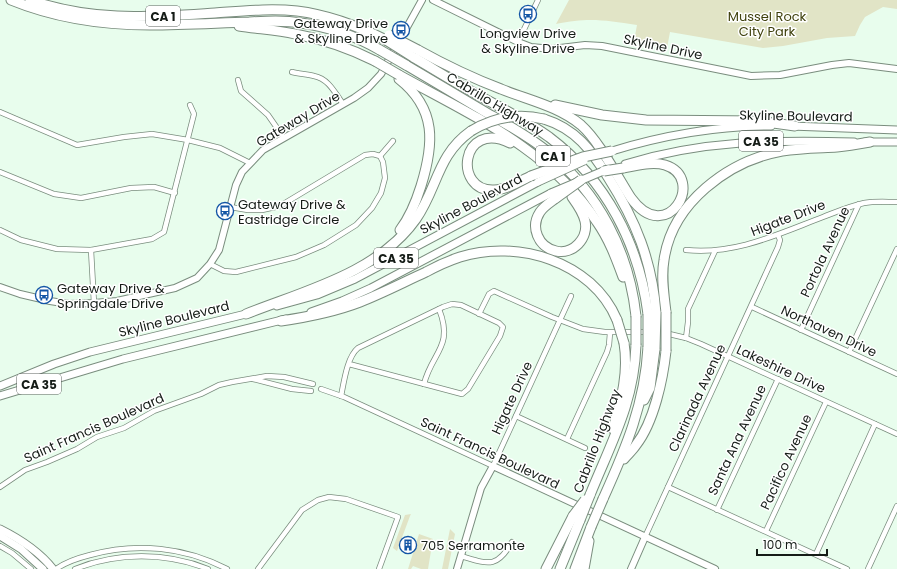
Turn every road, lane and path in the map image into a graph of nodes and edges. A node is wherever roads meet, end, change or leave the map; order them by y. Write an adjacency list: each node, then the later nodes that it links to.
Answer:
1 (11, 0): 6 (highway, Cabrillo Highway / CA 1)
2 (30, 0): 8 (highway, CA 1, bridge)
3 (422, 0): 14 (street, Gateway Drive)
4 (433, 0): 7 (street, Skyline Drive)
5 (538, 0): 7 (street)
6 (216, 22): 11 (highway, bridge); 50 (highway, Cabrillo Highway / CA 1, bridge)
7 (518, 42): 9 (street, Skyline Drive)
8 (416, 54): 13 (highway); 55 (highway, Cabrillo Highway / CA 1)
9 (897, 69)
10 (292, 72): 14 (street)
11 (398, 76): 26 (highway); 45 (highway)
12 (238, 80): 19 (street)
13 (515, 94): 17 (highway); 28 (highway)
14 (343, 104): 19 (street, Gateway Drive)
15 (190, 106): 20 (street)
16 (0, 112): 20 (street)
17 (796, 126): 18 (main road, Skyline Boulevard / CA 35); 24 (main road, Skyline Boulevard / CA 35)
18 (897, 130)
19 (284, 138): 27 (street, Gateway Drive)
20 (188, 140): 27 (street); 34 (street)
21 (393, 141): 25 (street)
22 (870, 142): 23 (main road, Skyline Boulevard / CA 35); 28 (main road, Skyline Boulevard / CA 35); 81 (highway, bridge)
23 (897, 142)
24 (612, 151): 32 (highway, bridge)
25 (380, 156): 38 (street); 46 (street)
26 (543, 161): 29 (highway); 32 (highway)
27 (250, 163): 38 (street, Gateway Drive)
28 (622, 167): 30 (highway, bridge)
29 (552, 170): 35 (highway); 50 (highway)
30 (604, 171): 33 (main road, bridge)
31 (0, 172): 34 (street)
32 (535, 179): 53 (main road, Skyline Boulevard / CA 35)
33 (581, 180): 35 (highway, bridge)
34 (175, 193): 42 (street)
35 (554, 196): 57 (main road, Skyline Boulevard / CA 35)
36 (897, 202): 37 (street, Higate Drive)
37 (859, 204): 40 (street, Higate Drive); 58 (street, Portola Avenue)
38 (230, 207): 46 (street, Gateway Drive)
39 (0, 230): 42 (street)
40 (778, 235): 44 (street, Higate Drive); 51 (street, Clarinada Avenue)
41 (897, 249): 61 (street)
42 (91, 250): 49 (street)
43 (686, 250): 44 (street, Higate Drive)
44 (715, 251): 60 (street)
45 (366, 263): 53 (highway); 55 (highway, bridge)
46 (210, 264): 49 (street, Gateway Drive)
47 (0, 287): 49 (street, Gateway Drive)
48 (571, 296): 56 (street, Higate Drive)
49 (94, 303)
50 (634, 305): 80 (highway, Cabrillo Highway / CA 1, bridge)
51 (752, 307): 58 (street, Northaven Drive); 62 (street, Clarinada Avenue)
52 (439, 309): 54 (street); 63 (street); 68 (street)
53 (246, 314): 69 (main road, Skyline Boulevard / CA 35)
54 (479, 314): 56 (street, Lakeshire Drive); 68 (street)
55 (652, 314): 81 (highway, Cabrillo Highway / CA 1, bridge)
56 (560, 320): 59 (street, Lakeshire Drive); 75 (street, Higate Drive)
57 (281, 321): 72 (main road, Skyline Boulevard / CA 35); 80 (highway, bridge)
58 (801, 330): 61 (street, Northaven Drive)
59 (610, 332): 60 (street, Lakeshire Drive); 78 (street)
60 (686, 338): 62 (street, Lakeshire Drive)
61 (849, 352): 64 (street, Northaven Drive)
62 (728, 356): 66 (street, Lakeshire Drive); 84 (street, Clarinada Avenue)
63 (349, 364): 68 (street); 73 (street)
64 (897, 374)
65 (245, 379): 67 (street, Saint Francis Boulevard); 71 (street, Saint Francis Boulevard); 83 (street, Saint Francis Boulevard)
66 (778, 379): 74 (street, Lakeshire Drive); 86 (street, Santa Ana Avenue)
67 (313, 384)
68 (424, 384)
69 (0, 386)
70 (321, 389): 73 (street, Saint Francis Boulevard)
71 (312, 391)
72 (0, 396)
73 (341, 396): 82 (street, Saint Francis Boulevard)
74 (826, 402): 76 (street, Lakeshire Drive); 90 (street, Pacifico Avenue)
75 (516, 416): 78 (street); 82 (street, Higate Drive)
76 (875, 424): 77 (street, Lakeshire Drive); 95 (street)
77 (897, 434)
78 (567, 439): 79 (street)
79 (585, 448)
80 (604, 459): 87 (highway, Cabrillo Highway / CA 1, bridge)
81 (619, 464): 88 (highway, Cabrillo Highway / CA 1, bridge)
82 (493, 466): 92 (street, Saint Francis Boulevard); 96 (street)
83 (0, 487)
84 (668, 487): 86 (street); 92 (street, Clarinada Avenue)
85 (897, 506): 113 (street)
86 (716, 510): 90 (street)
87 (576, 518): 106 (highway); 107 (highway)
88 (591, 527): 108 (highway, Cabrillo Highway / CA 1); 109 (highway)
89 (0, 529): 99 (main road)
90 (766, 531): 95 (street)
91 (0, 536): 98 (main road)
92 (645, 537): 110 (street, Clarinada Avenue); 111 (street, Saint Francis Boulevard)
93 (512, 542): 96 (street)
94 (0, 546): 97 (street)
95 (816, 554): 112 (street)
96 (461, 556): 105 (street)
97 (31, 569)
98 (43, 569)
99 (55, 569): 102 (street)
100 (74, 569): 101 (street)
101 (208, 569)
102 (228, 569)
103 (258, 569): 104 (street)
104 (379, 569)
105 (457, 569)
106 (546, 569)
107 (560, 569)
108 (575, 569)
109 (584, 569)
110 (631, 569)
111 (715, 569)
112 (847, 569)
113 (868, 569)

